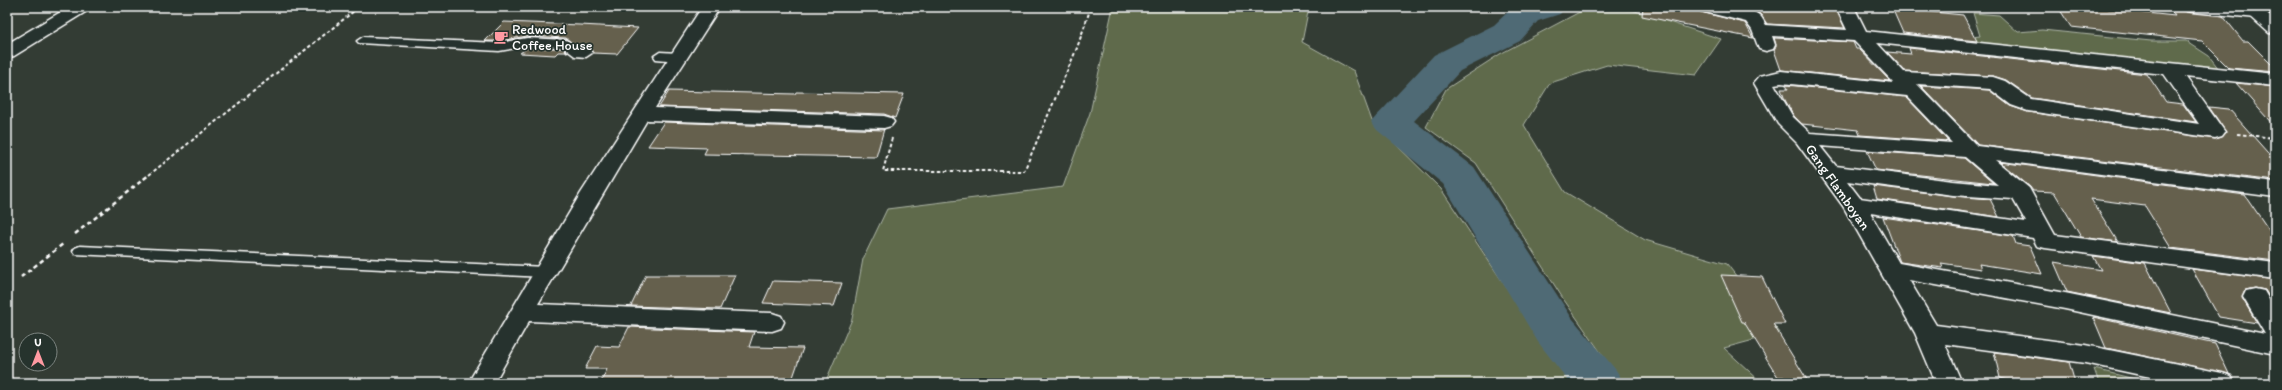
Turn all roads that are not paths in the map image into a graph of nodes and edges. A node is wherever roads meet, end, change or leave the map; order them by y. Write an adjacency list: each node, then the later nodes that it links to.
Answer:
1 (81, 7): 10 (street)
2 (710, 7): 15 (street)
3 (1708, 7): 8 (street)
4 (1845, 7): 8 (street)
5 (2193, 7): 6 (street)
6 (2253, 10): 7 (street)
7 (2275, 29)
8 (1859, 36): 12 (street); 14 (street)
9 (363, 40): 11 (lane)
10 (7, 52)
11 (586, 53)
12 (2171, 70): 13 (street); 14 (street)
13 (2275, 80)
14 (1906, 84): 17 (street); 18 (street)
15 (641, 114): 16 (street); 27 (street)
16 (884, 122)
17 (1804, 139): 18 (street, Gang Flamboyan); 19 (street, Gang Flamboyan)
18 (1971, 151): 20 (street, Gang Flamboyan); 21 (street)
19 (1830, 172): 21 (street); 22 (street, Gang Flamboyan)
20 (2275, 190)
21 (2021, 193): 23 (street)
22 (1853, 204): 23 (street); 25 (street, Gang Flamboyan)
23 (2043, 232): 26 (street)
24 (80, 251): 27 (lane)
25 (1890, 269): 32 (street, Gang Flamboyan); 33 (street)
26 (2275, 271)
27 (545, 272): 29 (street)
28 (2255, 297): 31 (street)
29 (521, 312): 30 (street); 34 (street)
30 (772, 322)
31 (2275, 330)
32 (1928, 333): 35 (street, Gang Flamboyan); 36 (street)
33 (2275, 345)
34 (481, 383)
35 (1949, 383)
36 (2222, 383)

